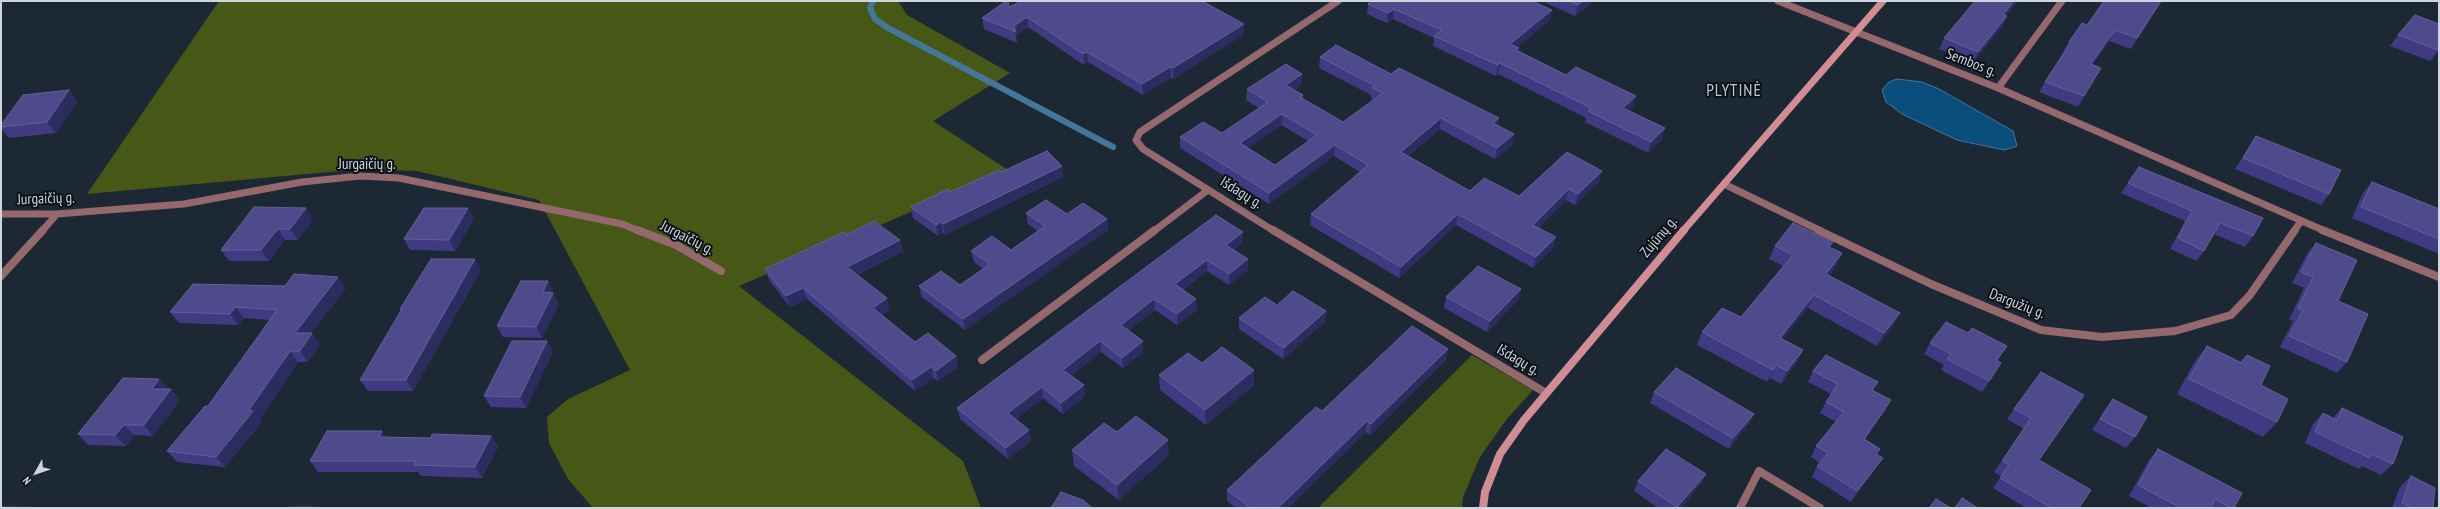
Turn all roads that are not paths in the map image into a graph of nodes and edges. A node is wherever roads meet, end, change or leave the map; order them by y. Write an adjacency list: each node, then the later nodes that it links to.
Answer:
1 (1338, 1): 8 (street, Išdagų g.)
2 (1778, 1): 5 (street, Sembos g.)
3 (1883, 1): 5 (main road, Zujūnų g.)
4 (2062, 1): 6 (street, Sembos g.)
5 (1856, 32): 6 (street, Sembos g.); 7 (main road, Zujūnų g.)
6 (1998, 88): 11 (street)
7 (1724, 184): 11 (street, Dargužių g.); 16 (main road, Zujūnų g.)
8 (1208, 190): 15 (street); 16 (street, Išdagų g.)
9 (1, 214): 10 (street, Jurgaičių g.)
10 (57, 214): 12 (street, Jurgaičių g.); 13 (street)
11 (2301, 221): 14 (street)
12 (721, 271)
13 (1, 276)
14 (2439, 277)
15 (982, 360)
16 (1546, 393): 17 (main road, Zujūnų g.)
17 (1483, 508)
18 (1740, 508): 19 (street)
19 (1820, 508)

